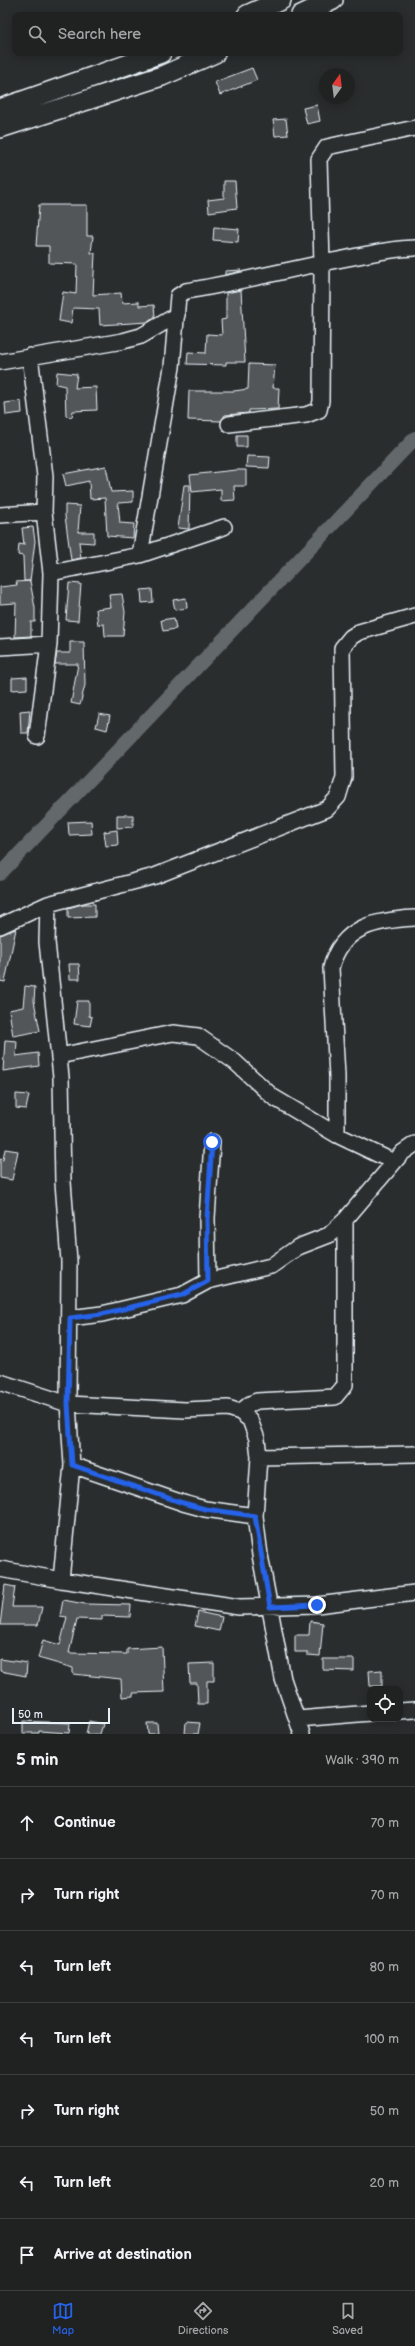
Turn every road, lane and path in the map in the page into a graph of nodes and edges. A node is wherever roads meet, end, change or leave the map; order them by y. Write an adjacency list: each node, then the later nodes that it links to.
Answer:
1 (281, 0): 3 (main road)
2 (333, 0): 4 (main road)
3 (254, 12)
4 (307, 12)
5 (152, 56): 7 (main road)
6 (208, 56): 8 (main road)
7 (0, 109)
8 (0, 128)
9 (415, 128): 11 (street)
10 (415, 248): 11 (street)
11 (322, 262): 12 (street); 15 (street)
12 (177, 315): 13 (street); 19 (street)
13 (30, 356): 14 (street); 16 (street)
14 (0, 362)
15 (229, 424)
16 (44, 512): 17 (street); 20 (street)
17 (0, 515)
18 (224, 527): 19 (street)
19 (140, 555): 20 (street)
20 (51, 573): 22 (street)
21 (415, 616): 25 (street)
22 (49, 644): 23 (street); 24 (street)
23 (0, 647)
24 (37, 736)
25 (48, 904): 27 (street); 28 (street)
26 (415, 918): 29 (street)
27 (0, 926)
28 (59, 1056): 29 (street); 35 (street)
29 (337, 1135): 32 (street)
30 (212, 1142): 34 (street)
31 (415, 1144): 32 (street)
32 (394, 1162): 33 (street)
33 (345, 1220): 34 (street); 38 (street)
34 (208, 1281): 35 (street)
35 (70, 1318): 37 (street)
36 (0, 1382): 37 (street)
37 (68, 1404): 38 (street); 41 (street)
38 (240, 1412): 40 (street)
39 (415, 1454): 40 (street)
40 (259, 1457): 42 (street)
41 (72, 1465): 42 (street); 44 (street)
42 (255, 1516): 46 (street)
43 (0, 1569): 44 (street)
44 (61, 1580): 46 (street)
45 (415, 1593): 46 (street)
46 (270, 1607): 50 (street)
47 (415, 1710): 48 (street)
48 (403, 1711)
49 (367, 1714): 50 (street)
50 (298, 1719): 51 (street)
51 (302, 1734)

